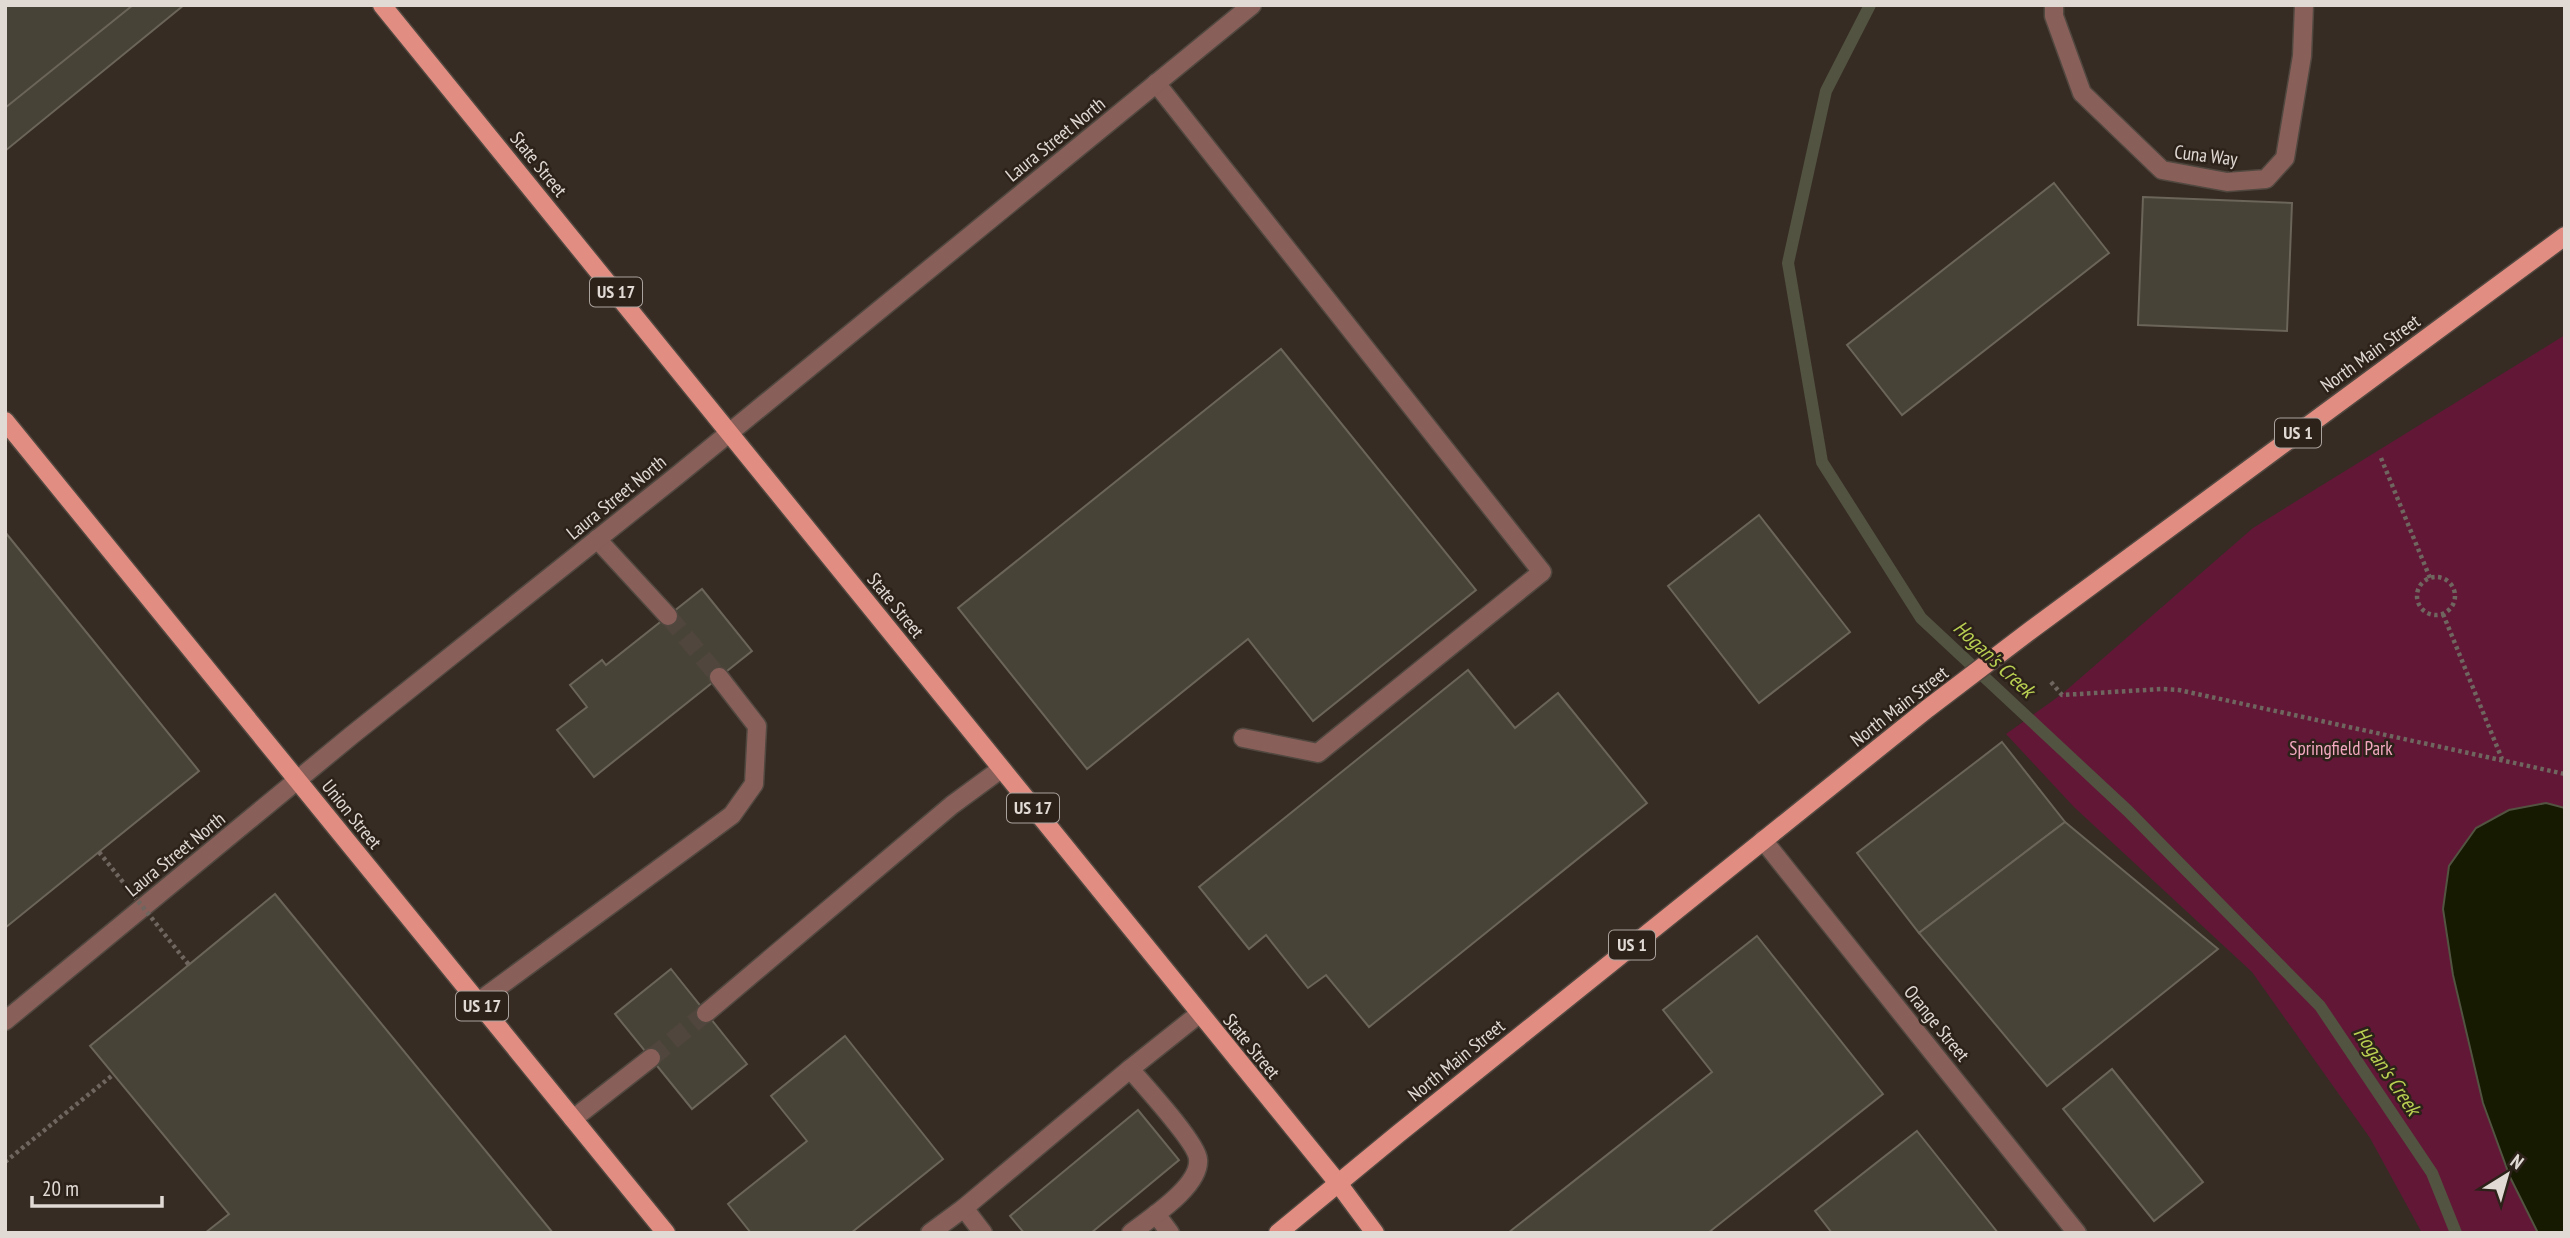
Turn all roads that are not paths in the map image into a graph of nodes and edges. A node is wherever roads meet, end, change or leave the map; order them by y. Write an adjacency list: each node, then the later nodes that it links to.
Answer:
1 (382, 5): 8 (main road, State Street / US 17)
2 (1252, 5): 5 (street, Laura Street North)
3 (2054, 5): 4 (street, Cuna Way)
4 (2304, 5)
5 (1156, 83): 8 (street, Laura Street North); 12 (street)
6 (2565, 236): 15 (main road, North Main Street / US 1)
7 (5, 421): 14 (main road, Union Street / US 17)
8 (729, 432): 9 (street, Laura Street North); 13 (main road, State Street / US 17)
9 (597, 539): 10 (street); 14 (street, Laura Street North)
10 (668, 616)
11 (719, 677): 16 (street)
12 (1243, 738)
13 (1001, 769): 17 (street); 18 (main road, State Street / US 17)
14 (297, 780): 16 (main road, Union Street / US 17); 19 (street, Laura Street North)
15 (1763, 840): 23 (main road, North Main Street / US 1); 33 (street, Orange Street)
16 (478, 1002): 22 (main road, Union Street / US 17)
17 (706, 1013)
18 (1199, 1014): 21 (street); 23 (main road, State Street / US 17)
19 (5, 1021)
20 (651, 1058): 22 (street)
21 (1130, 1069): 24 (street); 25 (street)
22 (573, 1119): 26 (main road, Union Street / US 17)
23 (1338, 1183): 31 (main road, North Main Street / US 1); 32 (main road, State Street)
24 (964, 1208): 27 (street); 28 (street)
25 (1156, 1214): 29 (street); 30 (street)
26 (666, 1233)
27 (930, 1233)
28 (983, 1233)
29 (1131, 1233)
30 (1170, 1233)
31 (1278, 1233)
32 (1375, 1233)
33 (2077, 1233)

